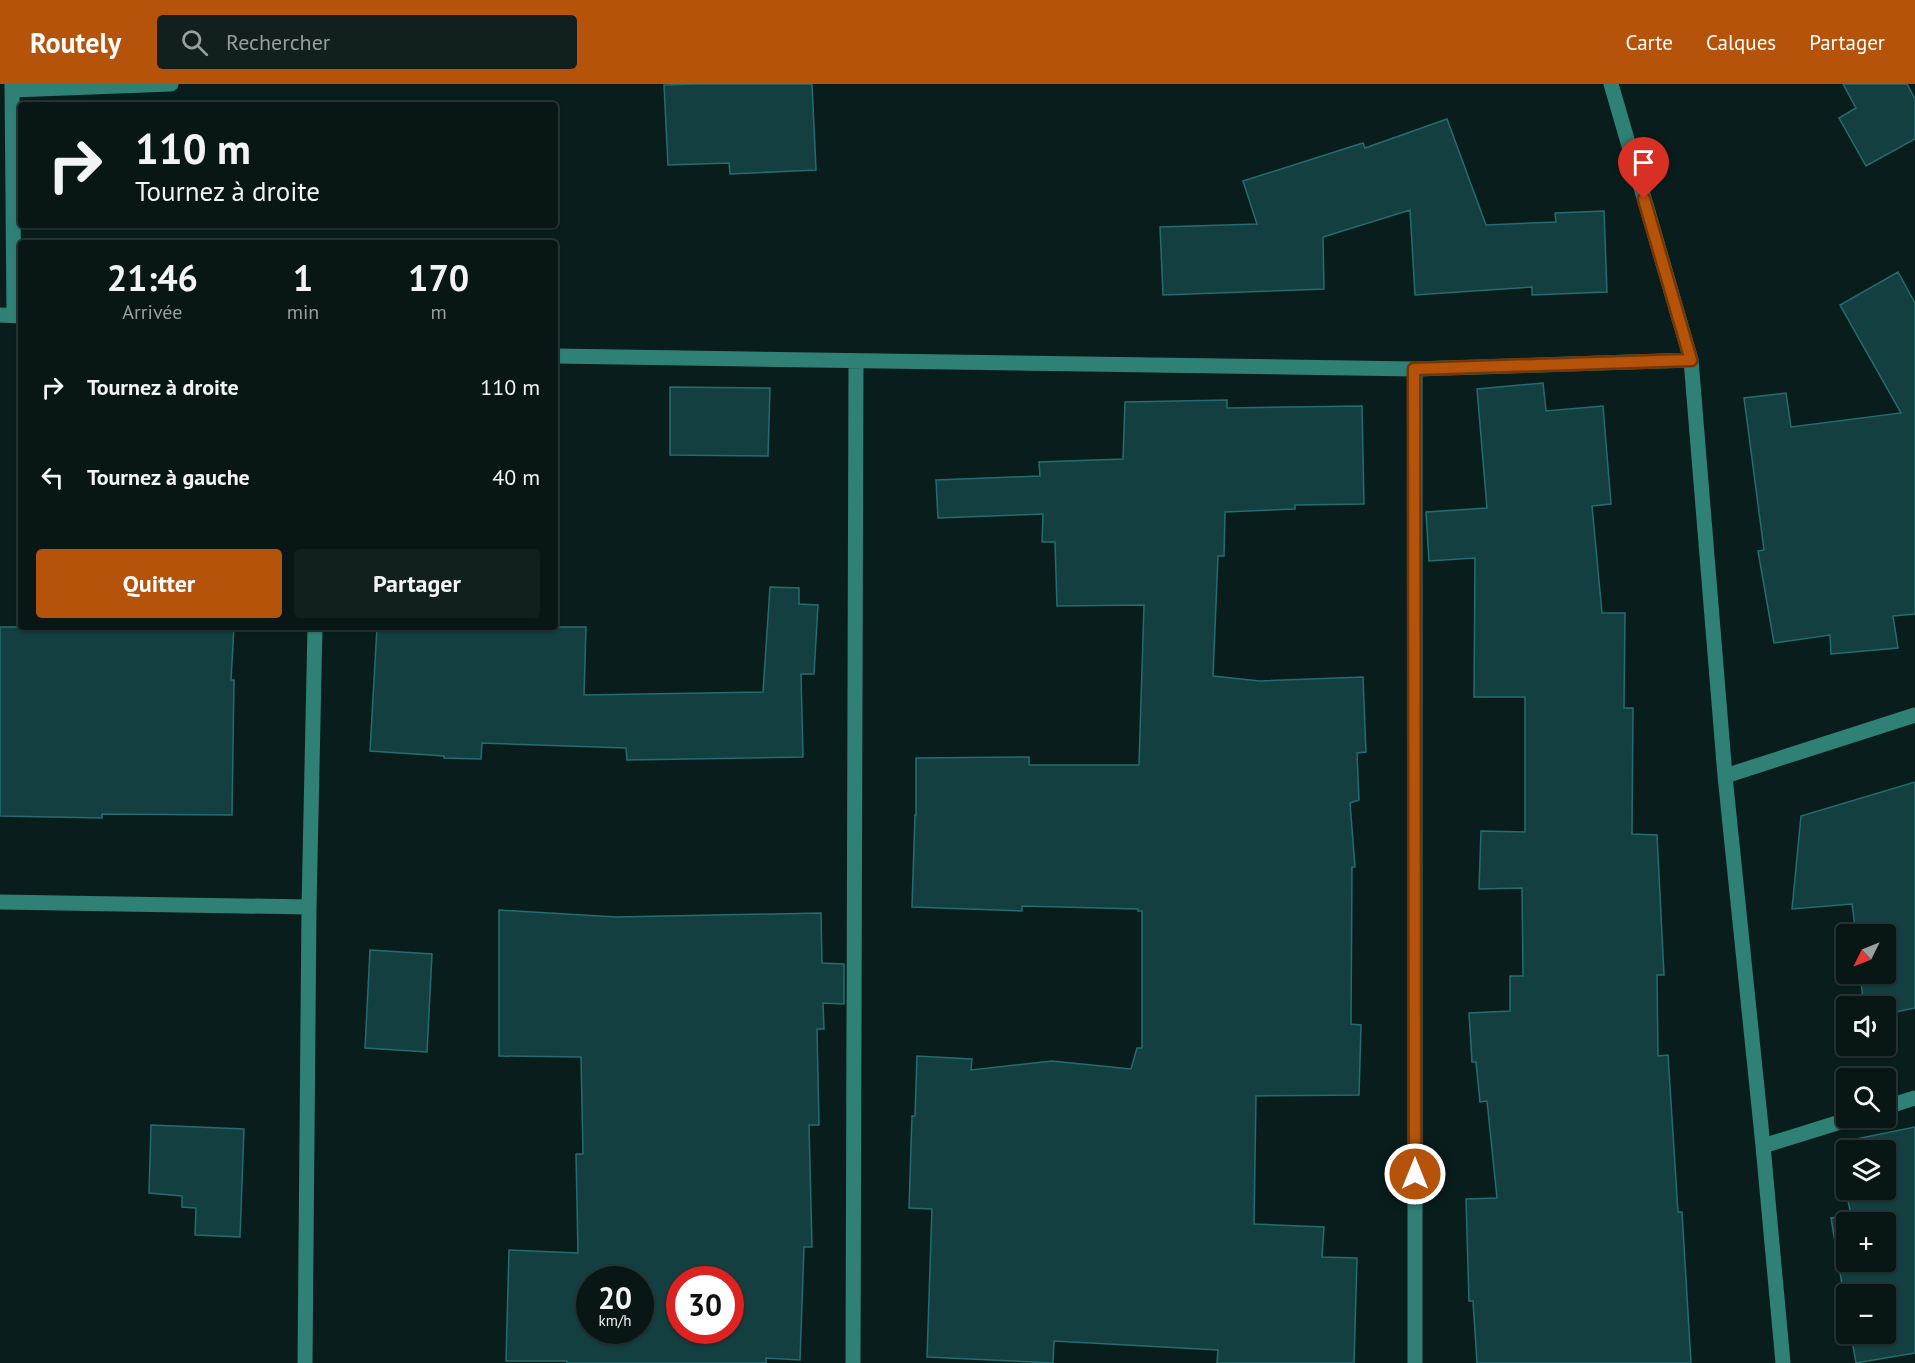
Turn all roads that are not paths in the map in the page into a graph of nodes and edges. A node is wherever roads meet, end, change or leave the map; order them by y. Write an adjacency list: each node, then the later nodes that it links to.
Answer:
1 (171, 84): 3 (street)
2 (1611, 84): 6 (street)
3 (12, 87): 4 (street)
4 (12, 315)
5 (558, 356): 7 (street)
6 (1691, 360): 8 (street); 11 (street)
7 (856, 361): 8 (street); 19 (street)
8 (1414, 369): 20 (street)
9 (315, 630): 13 (street)
10 (1915, 715): 11 (street)
11 (1725, 776): 17 (street)
12 (0, 902): 13 (street)
13 (309, 907): 18 (street)
14 (1915, 1098): 15 (street)
15 (1896, 1104)
16 (1836, 1123): 17 (street)
17 (1763, 1146): 21 (street)
18 (304, 1363)
19 (854, 1363)
20 (1415, 1363)
21 (1782, 1363)

